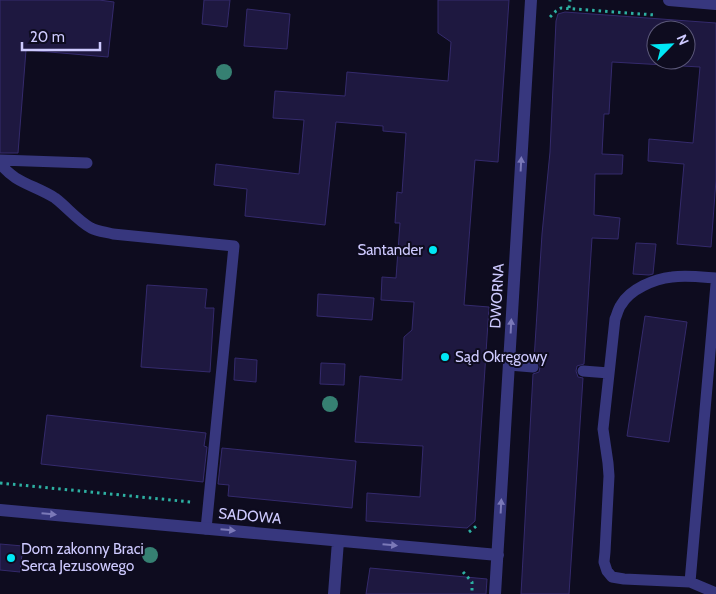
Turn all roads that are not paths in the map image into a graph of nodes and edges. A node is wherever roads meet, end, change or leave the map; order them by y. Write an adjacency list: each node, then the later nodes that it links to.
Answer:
1 (531, 0): 8 (street, DWORNA, one-way to 1)
2 (669, 0): 3 (street)
3 (716, 4)
4 (0, 161): 5 (lane); 13 (lane)
5 (87, 163)
6 (716, 278): 11 (lane)
7 (716, 284): 16 (lane)
8 (509, 365): 9 (lane); 15 (street, DWORNA, one-way to 8)
9 (533, 367)
10 (583, 371): 11 (lane)
11 (609, 373): 16 (lane)
12 (0, 510): 13 (street, SADOWA, one-way to 13)
13 (206, 528): 14 (street, SADOWA, one-way to 14)
14 (338, 541): 15 (street, SADOWA, one-way to 15); 18 (street)
15 (498, 555): 19 (street, DWORNA)
16 (690, 582): 17 (lane)
17 (716, 592)
18 (334, 594)
19 (495, 594)

